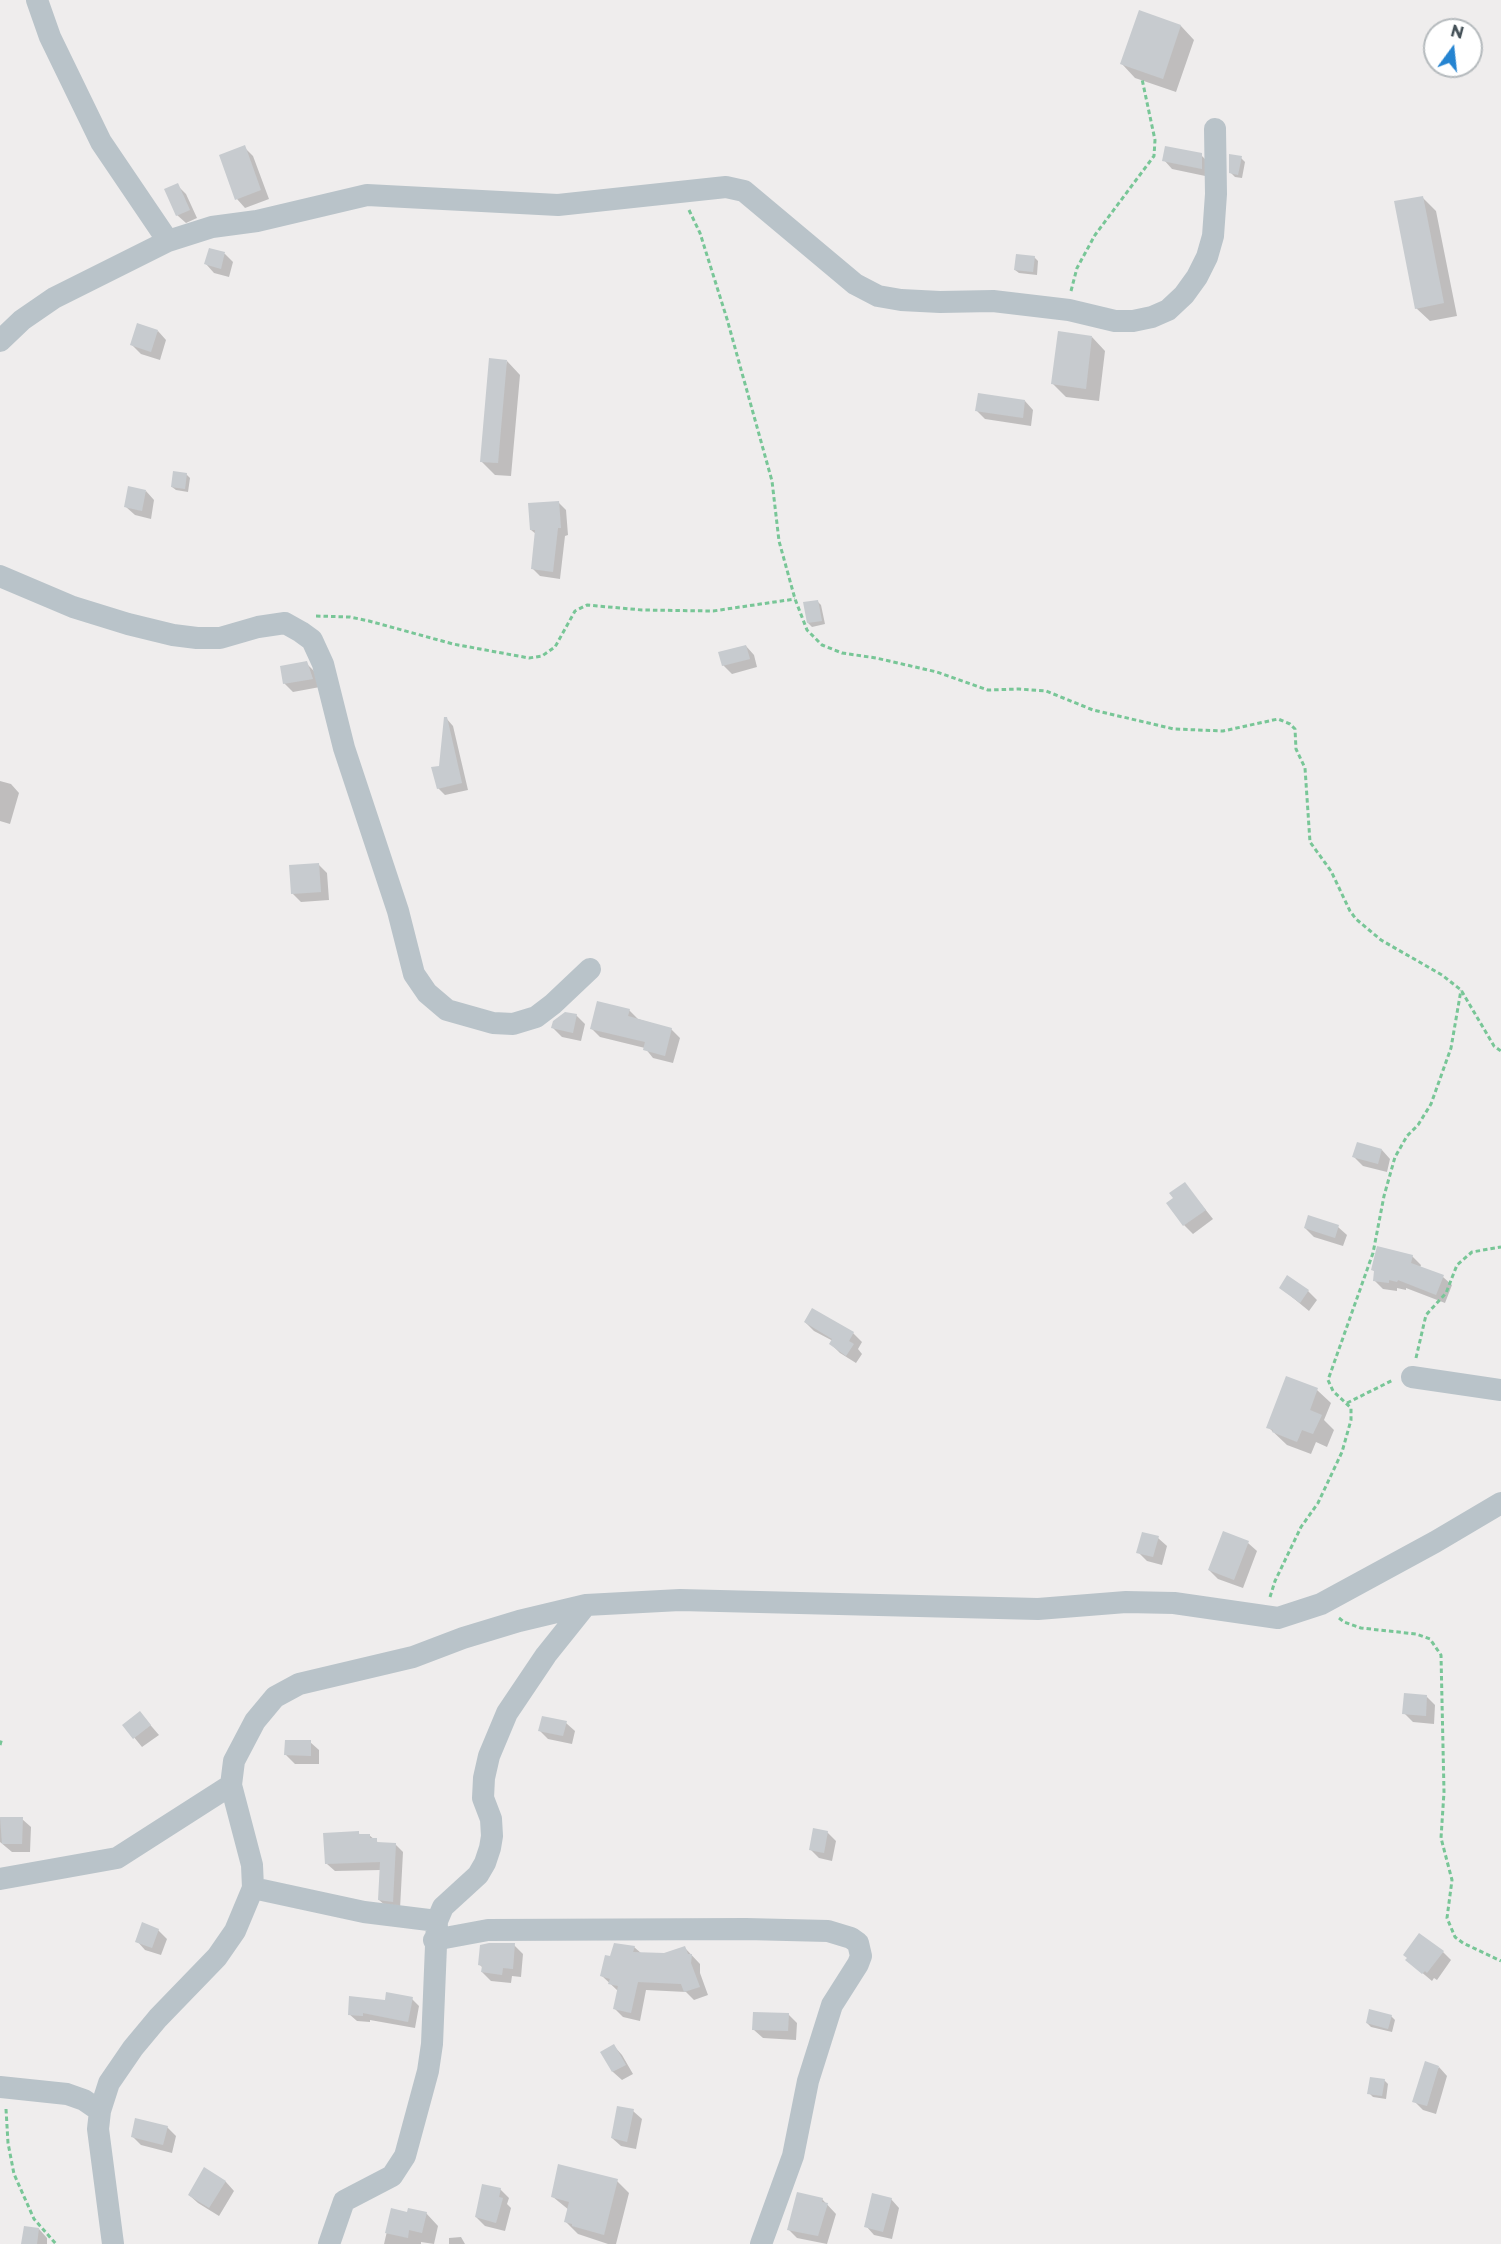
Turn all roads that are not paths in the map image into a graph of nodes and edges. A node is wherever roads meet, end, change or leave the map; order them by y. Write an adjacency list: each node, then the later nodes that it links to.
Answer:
1 (37, 0): 3 (street)
2 (1215, 129): 3 (street)
3 (168, 241): 4 (street)
4 (0, 341)
5 (0, 576): 6 (street)
6 (590, 969)
7 (1412, 1377): 8 (street)
8 (1501, 1390)
9 (1501, 1503): 10 (street)
10 (586, 1605): 11 (street); 14 (street)
11 (231, 1785): 12 (street); 13 (street)
12 (0, 1879)
13 (253, 1888): 14 (street); 16 (street)
14 (436, 1930): 18 (street); 19 (street)
15 (1, 2093): 16 (street)
16 (100, 2112): 17 (street)
17 (113, 2244)
18 (329, 2244)
19 (761, 2244)

